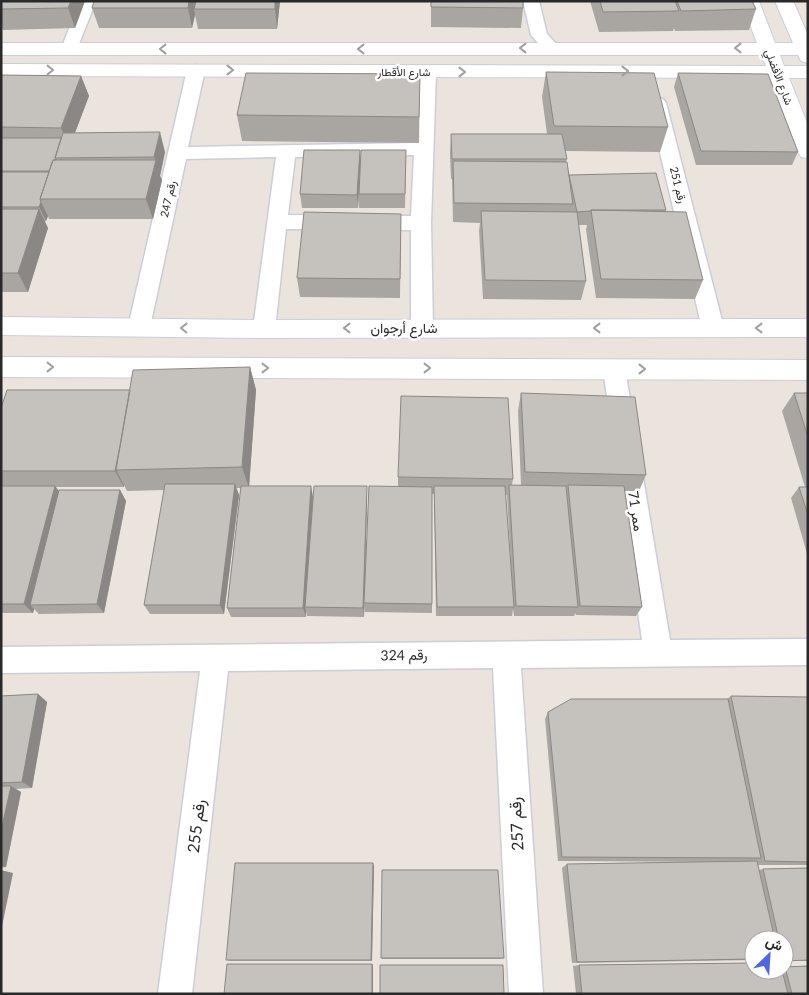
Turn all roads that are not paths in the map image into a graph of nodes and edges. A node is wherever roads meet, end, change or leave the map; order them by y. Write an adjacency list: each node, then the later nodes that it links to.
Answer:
1 (88, 1): 8 (street)
2 (532, 1): 5 (street)
3 (750, 1): 6 (street, شارع الأفضلي)
4 (784, 1): 9 (street)
5 (552, 48): 6 (street, شارع الأقطار, one-way to 5); 8 (street, شارع الأقطار, one-way to 8)
6 (768, 48): 9 (street, شارع الأقطار); 14 (street, شارع الأفضلي)
7 (1, 49): 8 (street, شارع الأقطار)
8 (69, 49)
9 (806, 53)
10 (1, 70): 11 (street, شارع الأقطار, one-way to 11)
11 (196, 70): 13 (street, شارع الأقطار, one-way to 13); 19 (street, رقم 247)
12 (649, 71): 13 (street, شارع الأقطار, one-way to 12); 14 (street, شارع الأقطار); 25 (street, رقم 251)
13 (427, 72): 16 (street)
14 (778, 72): 15 (street, شارع الأقطار); 18 (street, شارع الأفضلي)
15 (808, 72)
16 (425, 149): 17 (street); 21 (street)
17 (286, 152): 19 (street); 20 (street)
18 (808, 152)
19 (179, 154): 23 (street, رقم 247)
20 (278, 222): 21 (street); 27 (street)
21 (421, 222): 24 (street)
22 (1, 326): 23 (street, شارع أرجوان)
23 (139, 327): 27 (street, شارع أرجوان, one-way to 23)
24 (422, 327): 25 (street, شارع أرجوان, one-way to 24); 27 (street, شارع أرجوان, one-way to 27)
25 (714, 328): 26 (street, شارع أرجوان, one-way to 25)
26 (808, 328)
27 (264, 329)
28 (1, 367): 29 (street, one-way to 29)
29 (614, 369): 30 (street, one-way to 30); 32 (street, ممر 71)
30 (808, 370)
31 (808, 652): 32 (street, رقم 324)
32 (658, 653): 33 (street, رقم 324)
33 (506, 654): 34 (street, رقم 324); 37 (street, رقم 257)
34 (216, 658): 35 (street, رقم 324); 36 (street, رقم 255)
35 (1, 660)
36 (175, 994)
37 (526, 994)

